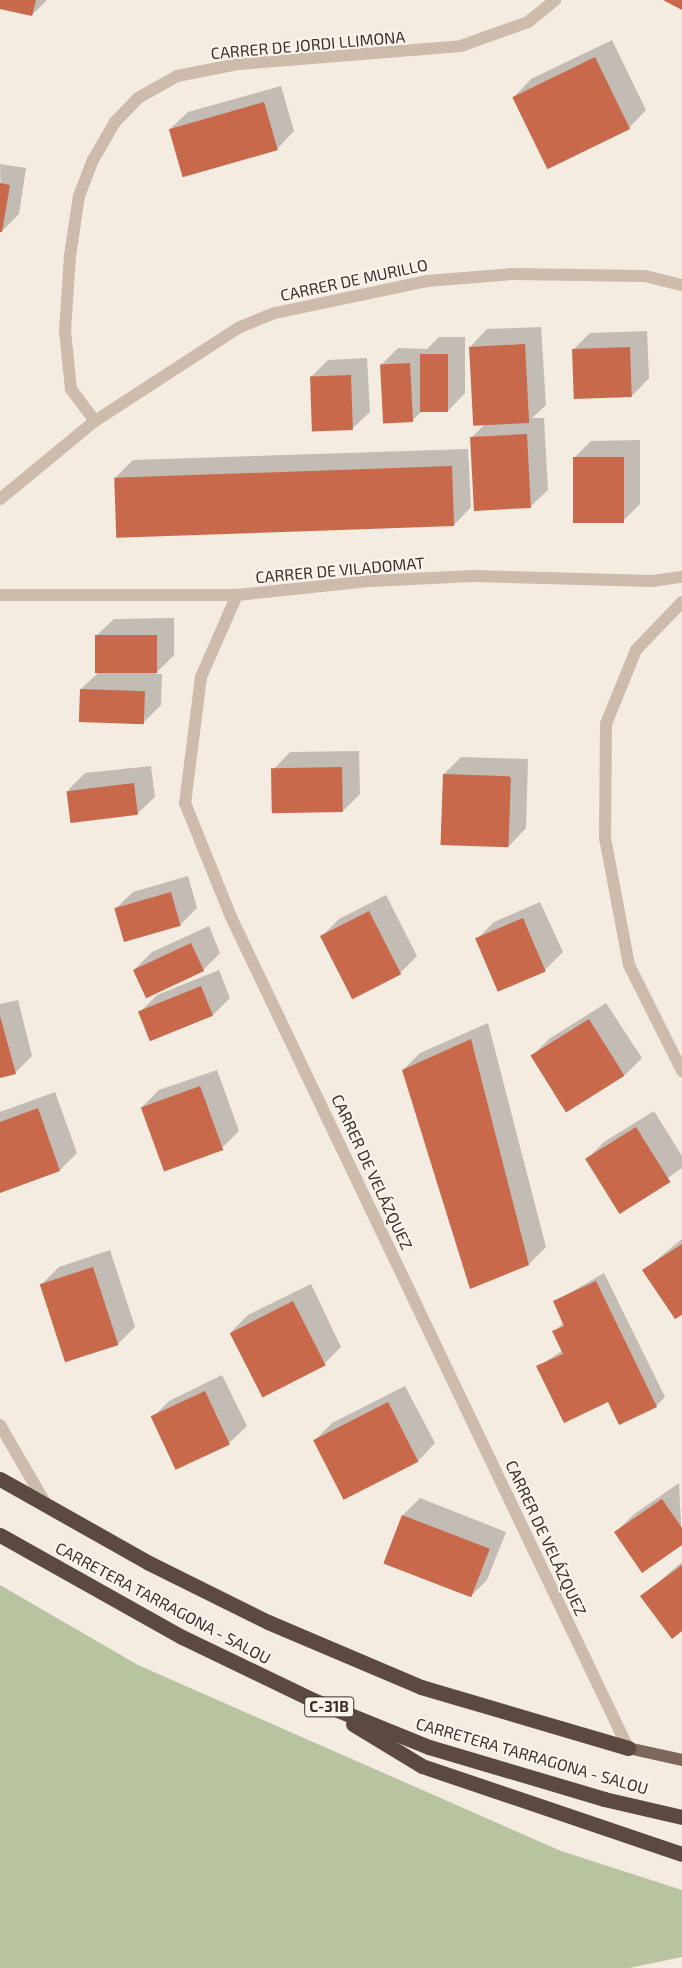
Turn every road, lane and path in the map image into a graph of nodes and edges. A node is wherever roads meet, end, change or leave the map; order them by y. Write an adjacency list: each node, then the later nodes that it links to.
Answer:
1 (555, 0): 3 (street, CARRER DE JORDI LLIMONA)
2 (682, 285): 3 (street, CARRER DE MURILLO)
3 (95, 422): 4 (street, CARRER DE MURILLO)
4 (0, 499)
5 (682, 577): 7 (street, CARRER DE VILADOMAT)
6 (0, 595): 7 (street, CARRER DE VILADOMAT)
7 (237, 595): 15 (street, CARRER DE VELÁZQUEZ)
8 (682, 602): 9 (street)
9 (682, 1071)
10 (0, 1425): 12 (street)
11 (0, 1479): 12 (highway, CARRETERA TARRAGONA - SALOU)
12 (48, 1508): 15 (highway, CARRETERA TARRAGONA - SALOU)
13 (0, 1535): 14 (highway, CARRETERA TARRAGONA - SALOU / C-31B)
14 (313, 1700): 17 (highway, CARRETERA TARRAGONA - SALOU / C-31B); 18 (highway)
15 (628, 1748): 16 (main road, CARRETERA TARRAGONA - SALOU)
16 (682, 1760)
17 (682, 1816)
18 (682, 1854)

